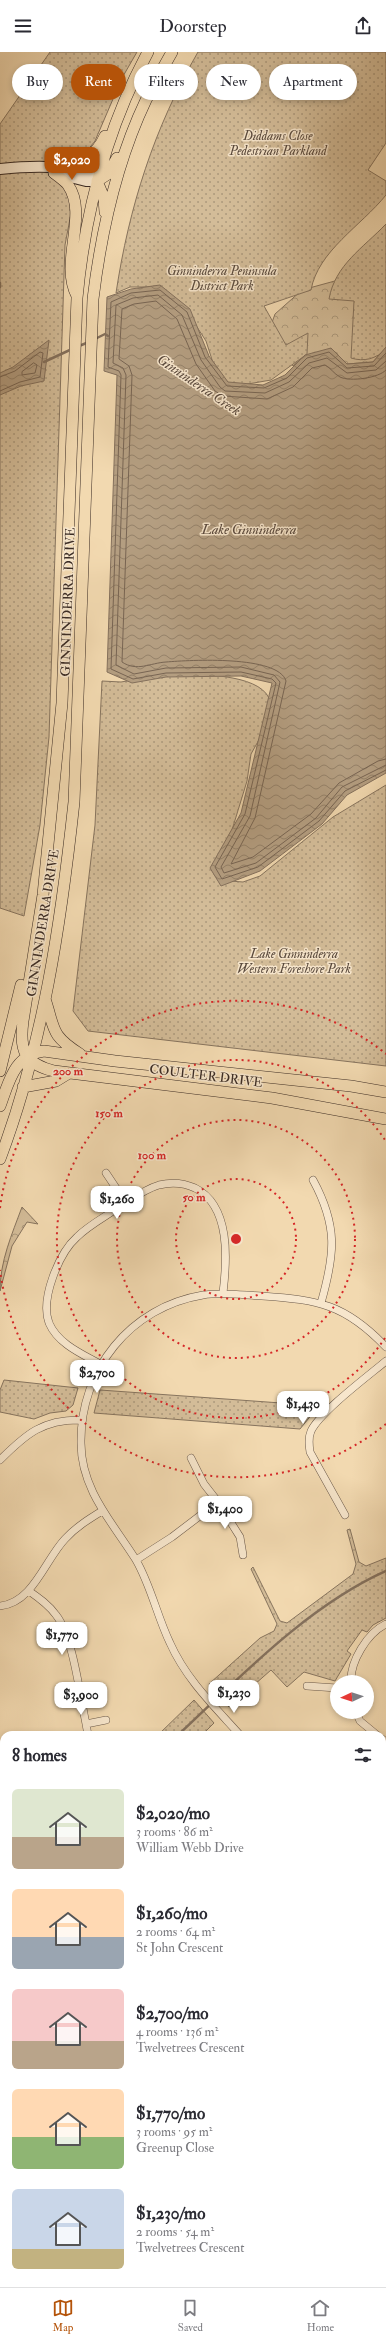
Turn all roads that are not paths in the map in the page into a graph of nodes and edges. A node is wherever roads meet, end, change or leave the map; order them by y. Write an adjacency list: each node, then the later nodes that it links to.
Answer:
1 (148, 52): 4 (main road, GINNINDERRA DRIVE)
2 (172, 52): 3 (main road, GINNINDERRA DRIVE)
3 (165, 64)
4 (129, 89): 8 (main road); 9 (main road, GINNINDERRA DRIVE)
5 (141, 100): 9 (main road)
6 (146, 100): 10 (main road, GINNINDERRA DRIVE)
7 (3, 168): 8 (main road)
8 (48, 169): 9 (main road); 11 (main road)
9 (97, 180): 10 (main road); 11 (main road, GINNINDERRA DRIVE)
10 (99, 251): 13 (main road, GINNINDERRA DRIVE)
11 (77, 297): 12 (main road, GINNINDERRA DRIVE)
12 (45, 859): 14 (main road, GINNINDERRA DRIVE); 16 (main road, GINNINDERRA DRIVE)
13 (45, 999): 14 (main road, GINNINDERRA DRIVE); 15 (main road)
14 (28, 1055): 15 (main road, COULTER DRIVE); 17 (main road, COULTER DRIVE); 18 (main road, GINNINDERRA DRIVE); 20 (main road)
15 (84, 1056): 19 (main road, COULTER DRIVE)
16 (0, 1071)
17 (69, 1073): 18 (main road); 21 (main road, COULTER DRIVE)
18 (23, 1087): 22 (main road, GINNINDERRA DRIVE)
19 (386, 1092)
20 (0, 1106)
21 (386, 1118)
22 (0, 1159)
23 (106, 1173): 25 (street)
24 (313, 1180): 27 (street)
25 (126, 1203): 26 (street); 30 (street)
26 (223, 1293): 27 (street); 30 (street)
27 (321, 1303): 28 (street)
28 (386, 1347)
29 (386, 1361): 36 (street)
30 (100, 1364): 31 (street)
31 (82, 1420): 33 (street); 35 (street)
32 (191, 1458): 34 (street)
33 (0, 1460)
34 (218, 1502): 37 (street); 38 (street)
35 (102, 1511): 38 (street); 39 (street)
36 (345, 1515)
37 (243, 1555)
38 (136, 1560): 49 (street)
39 (29, 1590): 40 (street); 47 (street)
40 (0, 1606)
41 (386, 1624): 42 (street)
42 (351, 1675)
43 (307, 1686): 44 (street)
44 (330, 1688)
45 (359, 1719): 50 (street)
46 (106, 1720): 47 (street)
47 (86, 1724): 48 (street)
48 (87, 1731)
49 (236, 1731)
50 (372, 1731)

